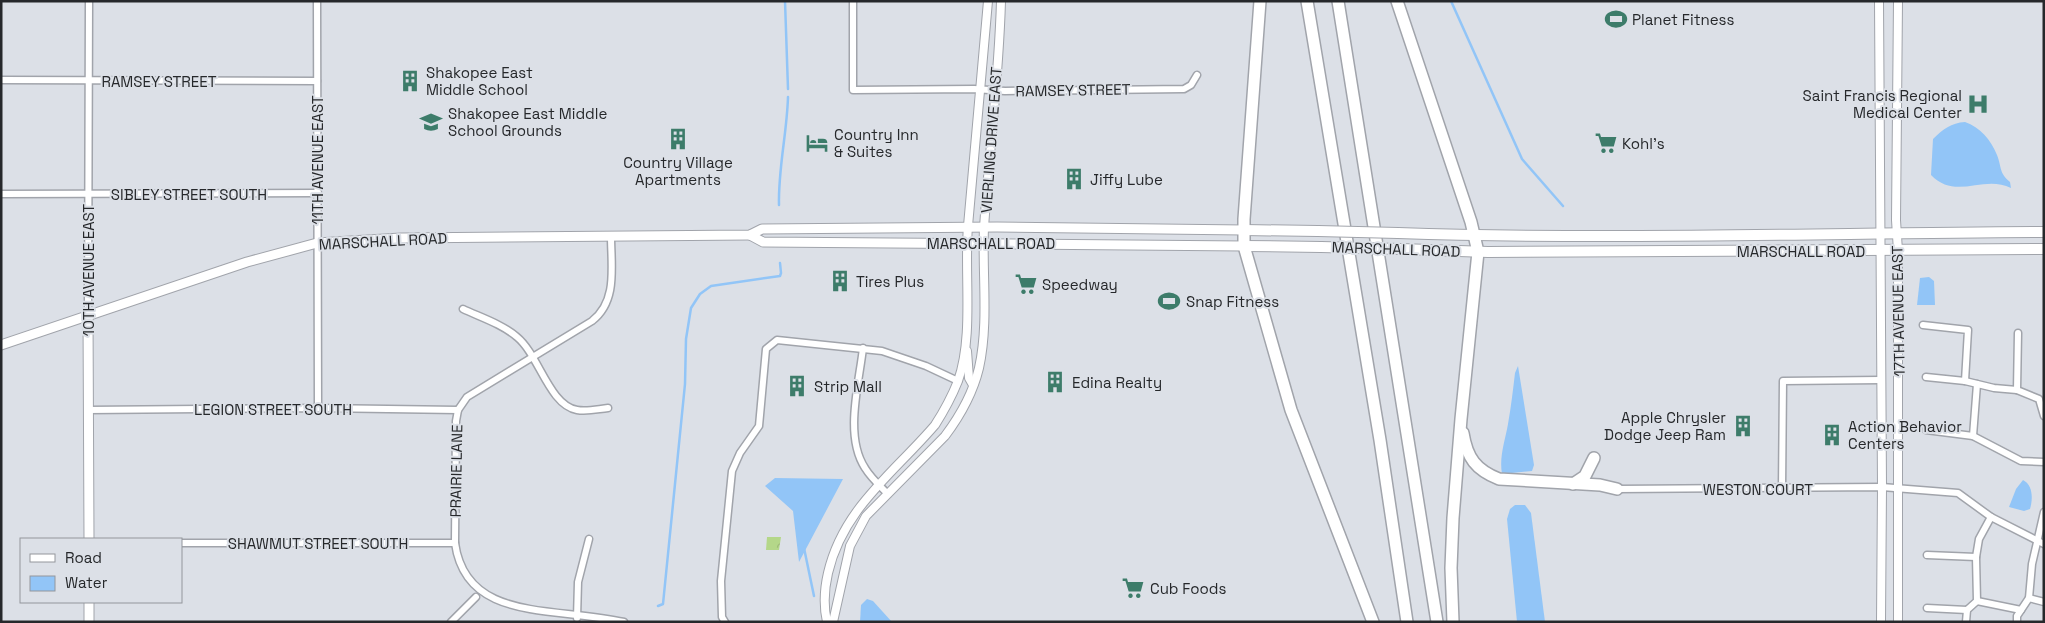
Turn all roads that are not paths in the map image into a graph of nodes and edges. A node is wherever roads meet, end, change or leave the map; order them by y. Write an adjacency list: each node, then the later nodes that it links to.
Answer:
1 (89, 1): 14 (street, 10TH AVENUE EAST)
2 (317, 1): 15 (street, 11TH AVENUE EAST)
3 (853, 1): 16 (street, RAMSEY STREET)
4 (988, 1): 16 (street, VIERLING DRIVE EAST)
5 (1001, 1): 17 (street, VIERLING DRIVE EAST)
6 (1260, 1): 23 (highway)
7 (1307, 1): 98 (highway)
8 (1338, 1): 99 (highway)
9 (1397, 1): 29 (highway)
10 (1879, 1): 25 (street, 17TH AVENUE EAST)
11 (1898, 1): 26 (street, 17TH AVENUE EAST)
12 (1197, 75): 17 (street, RAMSEY STREET)
13 (1, 80): 14 (street, RAMSEY STREET)
14 (89, 81): 15 (street, RAMSEY STREET); 20 (street, 10TH AVENUE EAST)
15 (316, 81): 18 (street, 11TH AVENUE EAST)
16 (981, 90): 17 (street, RAMSEY STREET); 21 (street, VIERLING DRIVE EAST)
17 (995, 91): 22 (street, VIERLING DRIVE EAST)
18 (318, 193): 20 (street, SIBLEY STREET SOUTH); 30 (street, 11TH AVENUE EAST)
19 (1, 194): 20 (street, SIBLEY STREET SOUTH)
20 (89, 194): 39 (street, 10TH AVENUE EAST)
21 (968, 228): 22 (main road, MARSCHALL ROAD); 27 (main road, MARSCHALL ROAD); 31 (street, VIERLING DRIVE EAST)
22 (984, 228): 23 (main road, MARSCHALL ROAD); 32 (street, VIERLING DRIVE EAST)
23 (1244, 230): 29 (highway, MARSCHALL ROAD, bridge); 33 (highway)
24 (2044, 232): 26 (highway, MARSCHALL ROAD)
25 (1880, 233): 26 (highway, MARSCHALL ROAD); 29 (highway, MARSCHALL ROAD); 35 (street, 17TH AVENUE EAST)
26 (1897, 233): 36 (street, 17TH AVENUE EAST)
27 (750, 235): 28 (main road, MARSCHALL ROAD); 31 (main road, MARSCHALL ROAD)
28 (611, 236): 30 (main road, MARSCHALL ROAD); 45 (street, PRAIRIE LANE)
29 (1474, 236): 37 (highway)
30 (317, 243): 39 (main road, MARSCHALL ROAD); 54 (street, 11TH AVENUE EAST)
31 (967, 243): 32 (main road, MARSCHALL ROAD); 42 (street, VIERLING DRIVE EAST)
32 (984, 243): 33 (main road, MARSCHALL ROAD); 50 (street, VIERLING DRIVE EAST)
33 (1244, 246): 37 (highway, MARSCHALL ROAD, bridge); 97 (highway)
34 (2044, 249): 36 (highway, MARSCHALL ROAD)
35 (1880, 251): 36 (highway, MARSCHALL ROAD); 37 (highway, MARSCHALL ROAD); 47 (street, 17TH AVENUE EAST)
36 (1898, 251): 67 (street, 17TH AVENUE EAST)
37 (1478, 252): 59 (highway)
38 (463, 309): 45 (street)
39 (88, 315): 43 (main road, MARSCHALL ROAD); 56 (main road, 10TH AVENUE EAST)
40 (1923, 325): 48 (street)
41 (2018, 333): 52 (street)
42 (966, 341): 49 (street, VIERLING DRIVE EAST); 50 (street)
43 (1, 345)
44 (863, 348): 49 (street); 65 (street); 94 (street)
45 (533, 357): 55 (street); 57 (street, PRAIRIE LANE)
46 (1926, 377): 48 (street)
47 (1881, 380): 66 (street, 17TH AVENUE EAST); 69 (street)
48 (1965, 380): 51 (street)
49 (958, 381): 65 (street, VIERLING DRIVE EAST)
50 (973, 384): 70 (street, VIERLING DRIVE EAST)
51 (1977, 384): 52 (street); 61 (street)
52 (2017, 390): 53 (street)
53 (2041, 398): 58 (street)
54 (318, 408): 56 (street, LEGION STREET SOUTH); 57 (street, LEGION STREET SOUTH)
55 (608, 408)
56 (88, 410): 73 (main road, 10TH AVENUE EAST)
57 (458, 410): 76 (street, PRAIRIE LANE)
58 (2044, 416)
59 (1461, 419): 64 (highway); 100 (highway)
60 (1926, 430): 61 (street)
61 (1973, 436): 63 (street)
62 (1594, 458): 64 (highway)
63 (2044, 462)
64 (1573, 484): 68 (highway)
65 (878, 485): 70 (street); 95 (street, VIERLING DRIVE EAST)
66 (1882, 487): 67 (street, WESTON COURT); 69 (street, WESTON COURT); 101 (street, 17TH AVENUE EAST)
67 (1899, 488): 72 (street, WESTON COURT); 102 (street, 17TH AVENUE EAST)
68 (1617, 489): 69 (street, WESTON COURT)
69 (1782, 489)
70 (888, 494): 96 (street, VIERLING DRIVE EAST)
71 (2044, 512): 77 (street)
72 (1991, 517): 77 (street, WESTON COURT); 79 (street)
73 (89, 538)
74 (589, 539): 90 (street)
75 (182, 543): 76 (street, SHAWMUT STREET SOUTH)
76 (455, 543): 80 (street, PRAIRIE LANE)
77 (2041, 544): 81 (street)
78 (1927, 555): 79 (street)
79 (1976, 557): 82 (street)
80 (476, 597): 85 (street, PRAIRIE LANE); 92 (street)
81 (2029, 598): 83 (street); 88 (street)
82 (1977, 601): 87 (street); 88 (street)
83 (2044, 602)
84 (89, 603): 91 (main road)
85 (483, 603)
86 (1927, 608): 87 (street)
87 (1967, 610): 103 (street)
88 (2021, 610): 104 (street)
89 (538, 618): 90 (street)
90 (577, 618): 93 (street)
91 (89, 622)
92 (451, 622)
93 (624, 622)
94 (725, 622)
95 (827, 622)
96 (834, 622)
97 (1373, 622)
98 (1407, 622)
99 (1437, 622)
100 (1453, 622)
101 (1881, 622)
102 (1898, 622)
103 (1966, 622)
104 (2017, 622)

